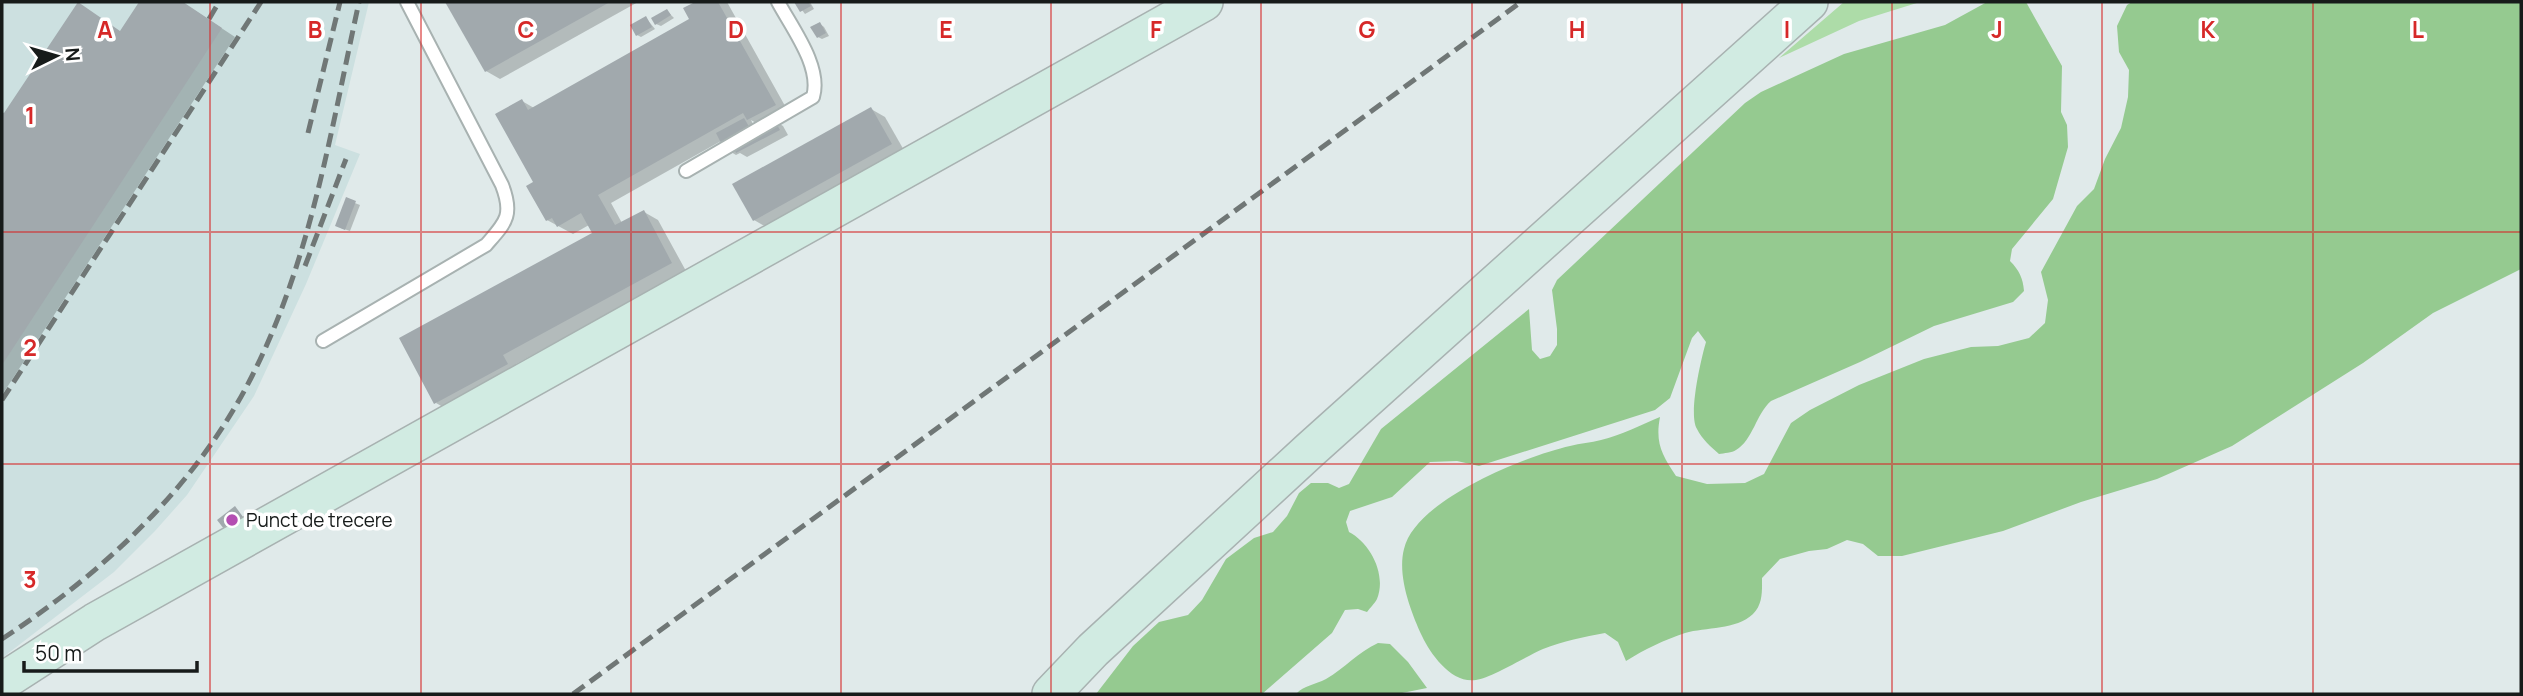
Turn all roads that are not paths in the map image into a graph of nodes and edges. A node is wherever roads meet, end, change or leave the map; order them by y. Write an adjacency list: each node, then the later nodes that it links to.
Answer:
1 (407, 2): 6 (lane)
2 (778, 2): 5 (lane)
3 (1203, 2): 7 (street)
4 (1809, 2): 8 (street)
5 (687, 171)
6 (323, 341)
7 (2, 682)
8 (1051, 694)

